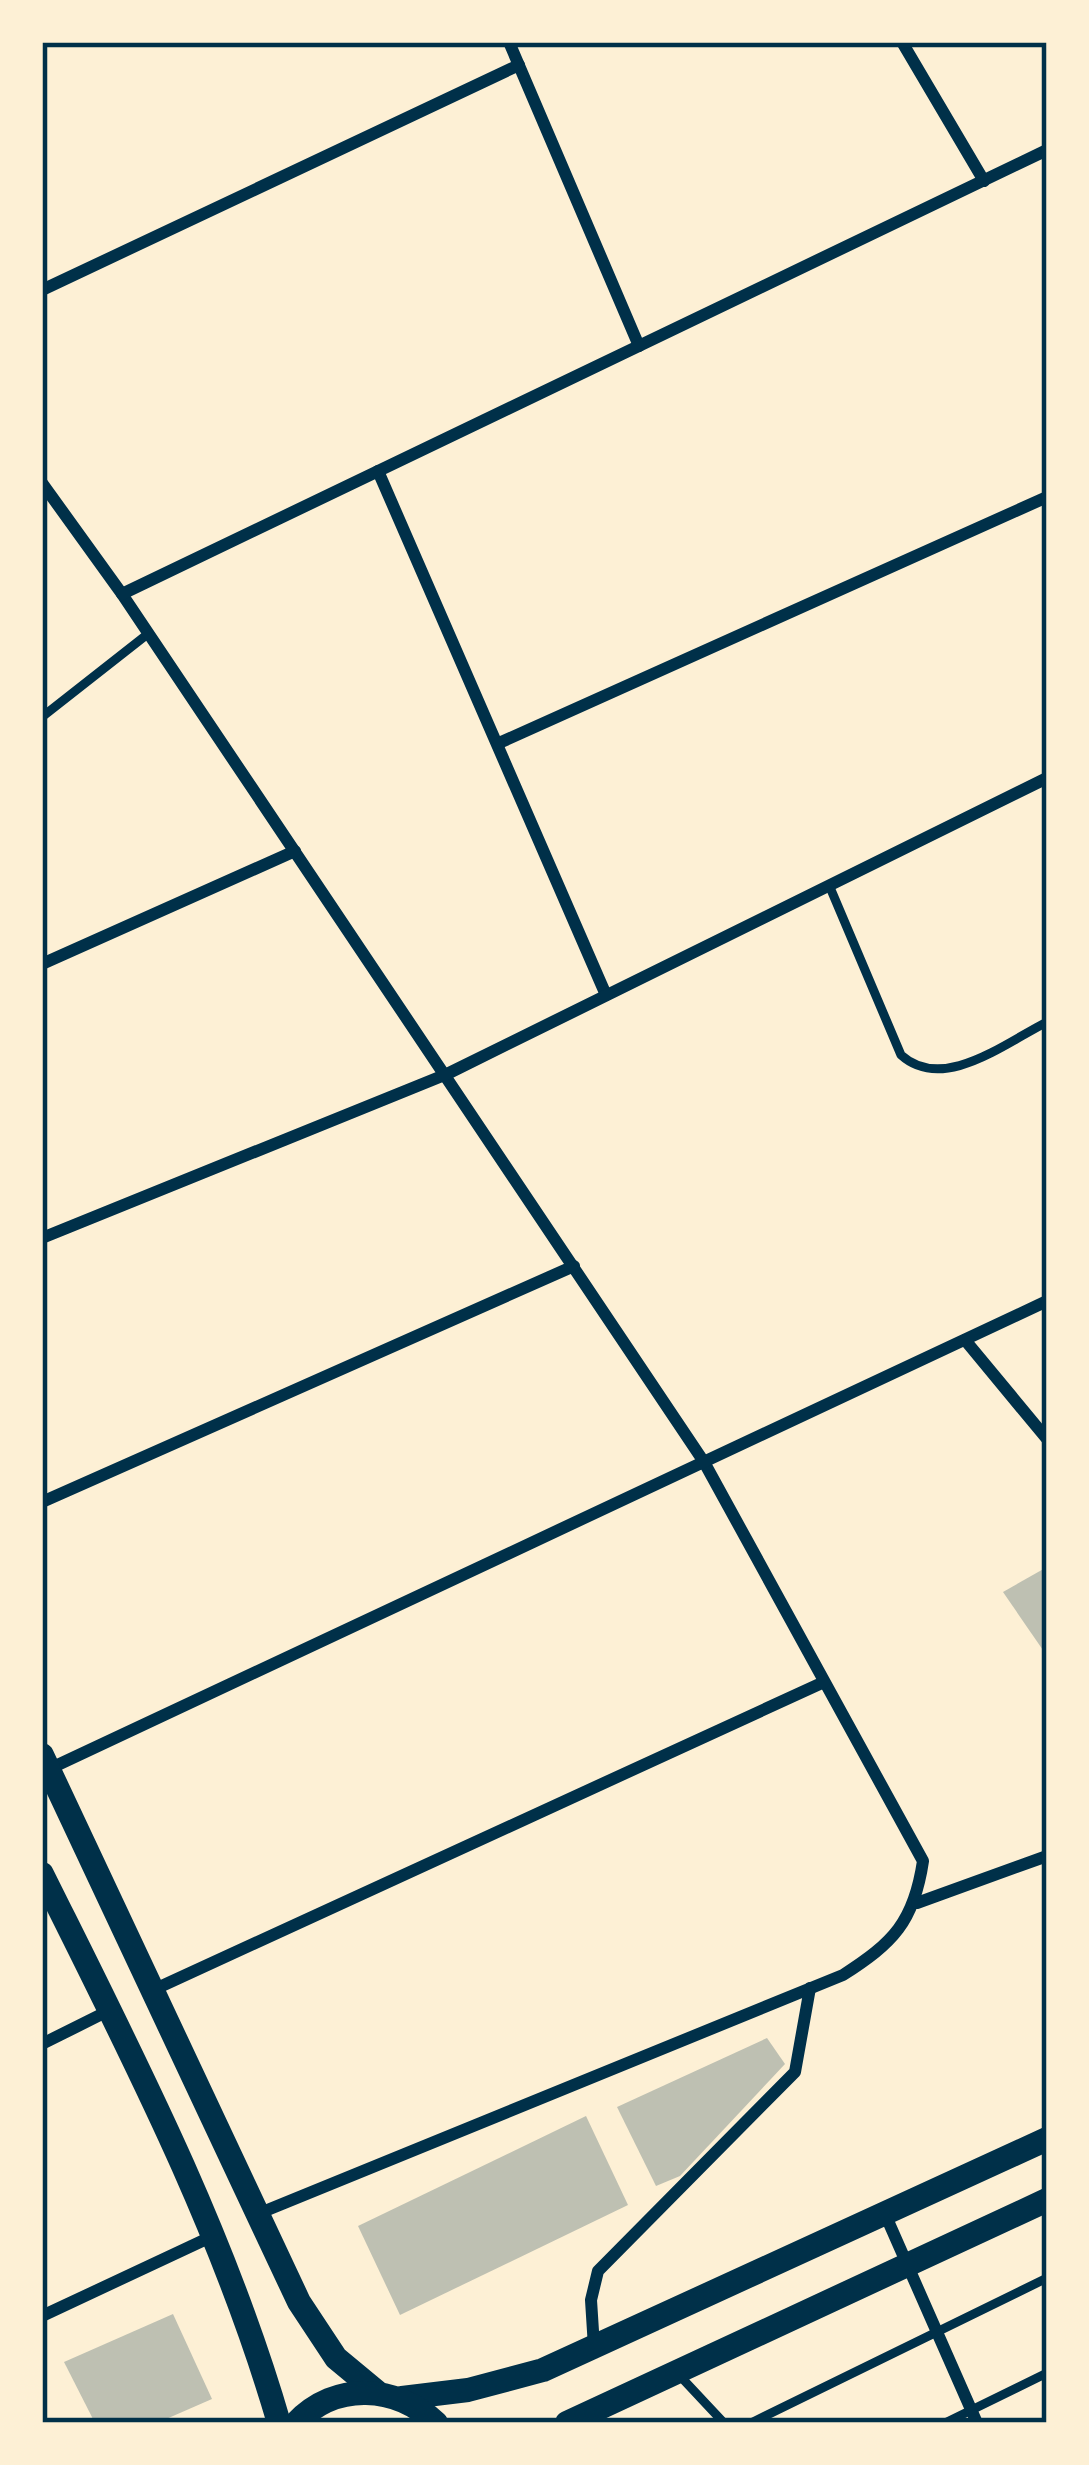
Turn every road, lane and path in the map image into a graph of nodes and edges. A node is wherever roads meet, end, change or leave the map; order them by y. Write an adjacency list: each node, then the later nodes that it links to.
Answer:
1 (509, 42): 3 (street)
2 (902, 42): 5 (street)
3 (519, 65): 6 (street); 7 (street)
4 (1047, 150): 5 (street)
5 (984, 181): 7 (street)
6 (42, 290)
7 (639, 346): 8 (street)
8 (378, 471): 11 (street); 14 (street)
9 (42, 483): 11 (street)
10 (1047, 497): 14 (street)
11 (122, 594): 12 (street)
12 (149, 634): 13 (lane); 16 (street)
13 (42, 717)
14 (499, 743): 19 (street)
15 (1047, 778): 17 (street)
16 (296, 851): 18 (street); 21 (street)
17 (830, 885): 19 (street); 20 (lane)
18 (42, 964)
19 (606, 995): 21 (street)
20 (1047, 1022)
21 (447, 1074): 22 (street); 23 (street)
22 (42, 1238)
23 (574, 1267): 27 (street); 28 (street)
24 (1047, 1301): 25 (street)
25 (964, 1340): 26 (street); 27 (street)
26 (1047, 1438)
27 (704, 1462): 29 (street); 30 (street)
28 (42, 1502)
29 (824, 1682): 33 (street); 35 (street)
30 (45, 1762): 35 (main road)
31 (1047, 1856): 33 (street)
32 (42, 1874): 36 (main road)
33 (917, 1903): 34 (street)
34 (810, 1988): 40 (street); 47 (street)
35 (153, 1990): 40 (main road)
36 (110, 2010): 37 (street); 42 (main road)
37 (42, 2044)
38 (1047, 2138): 41 (main road)
39 (1047, 2200): 43 (main road)
40 (260, 2213): 50 (main road)
41 (885, 2213): 43 (street); 47 (main road)
42 (216, 2234): 45 (street); 52 (main road)
43 (908, 2265): 46 (street); 48 (main road)
44 (1047, 2278): 46 (lane)
45 (42, 2316)
46 (937, 2328): 51 (street); 57 (lane)
47 (594, 2347): 50 (main road)
48 (676, 2372): 55 (main road); 56 (lane)
49 (1047, 2373): 51 (lane)
50 (389, 2395): 53 (main road); 54 (main road)
51 (974, 2417): 58 (lane)
52 (279, 2423)
53 (296, 2423)
54 (436, 2423)
55 (567, 2423)
56 (724, 2423)
57 (751, 2423)
58 (946, 2423)

